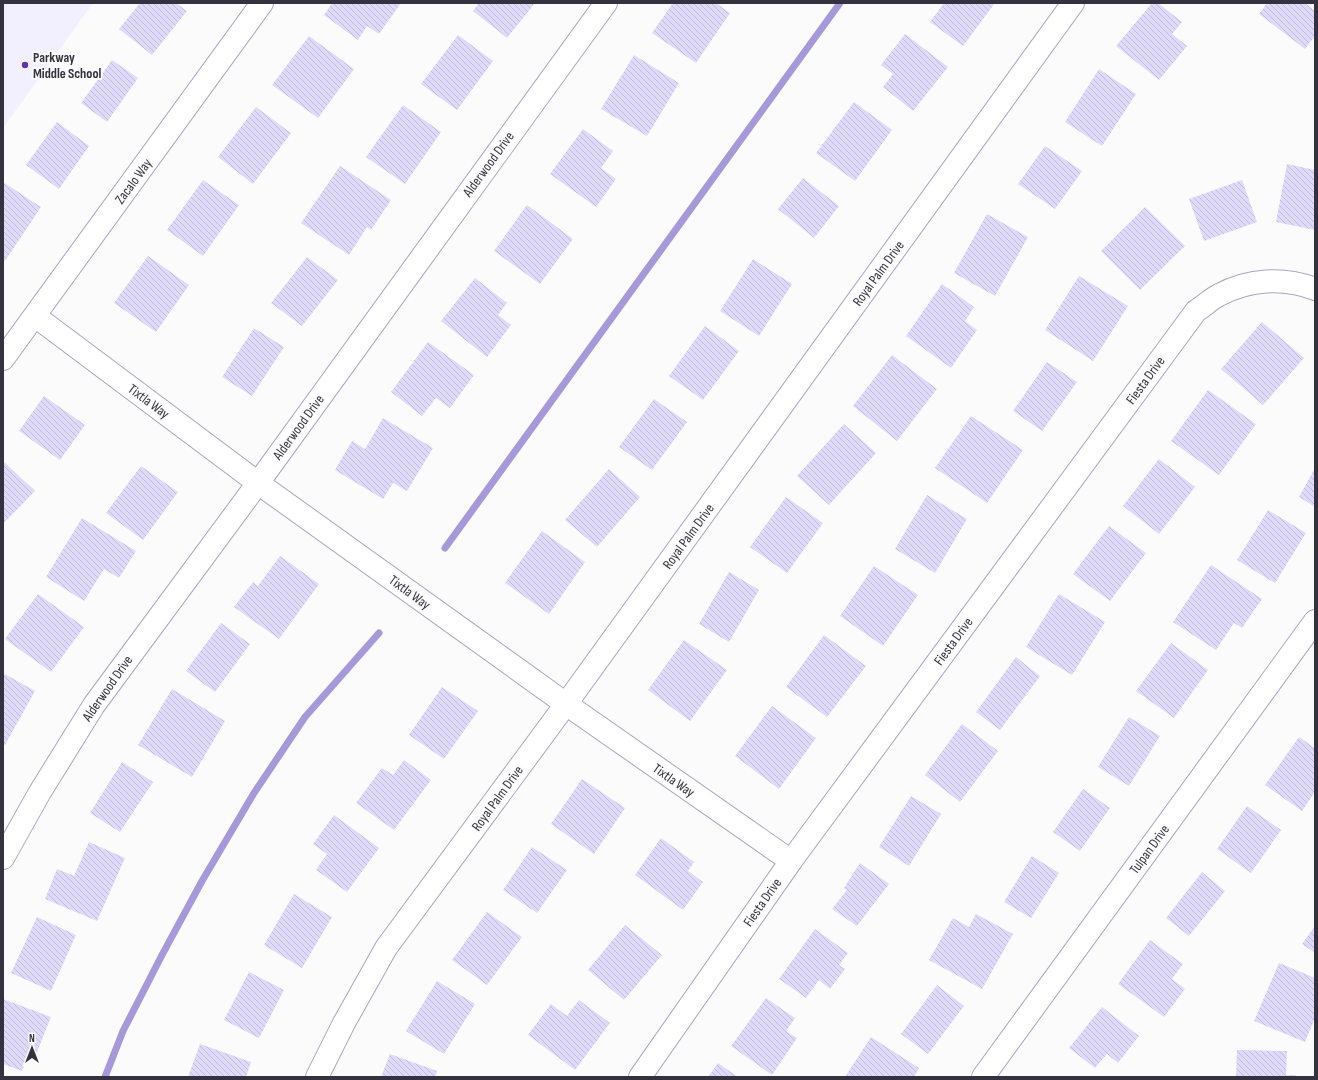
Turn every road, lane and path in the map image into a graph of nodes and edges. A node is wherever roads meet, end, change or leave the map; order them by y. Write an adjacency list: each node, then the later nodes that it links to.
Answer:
1 (262, 3): 5 (street, Zacalo Way)
2 (606, 3): 7 (street, Alderwood Drive)
3 (1073, 3): 9 (street, Royal Palm Drive)
4 (1315, 289): 11 (street, Fiesta Drive)
5 (35, 316): 6 (street, Zacalo Way); 7 (street, Tixtla Way)
6 (3, 359)
7 (258, 482): 9 (street, Tixtla Way); 10 (street, Alderwood Drive)
8 (1315, 621): 14 (street, Tulpan Drive)
9 (566, 704): 11 (street, Tixtla Way); 12 (street, Royal Palm Drive)
10 (3, 858)
11 (791, 861): 13 (street, Fiesta Drive)
12 (317, 1077)
13 (640, 1077)
14 (983, 1077)

